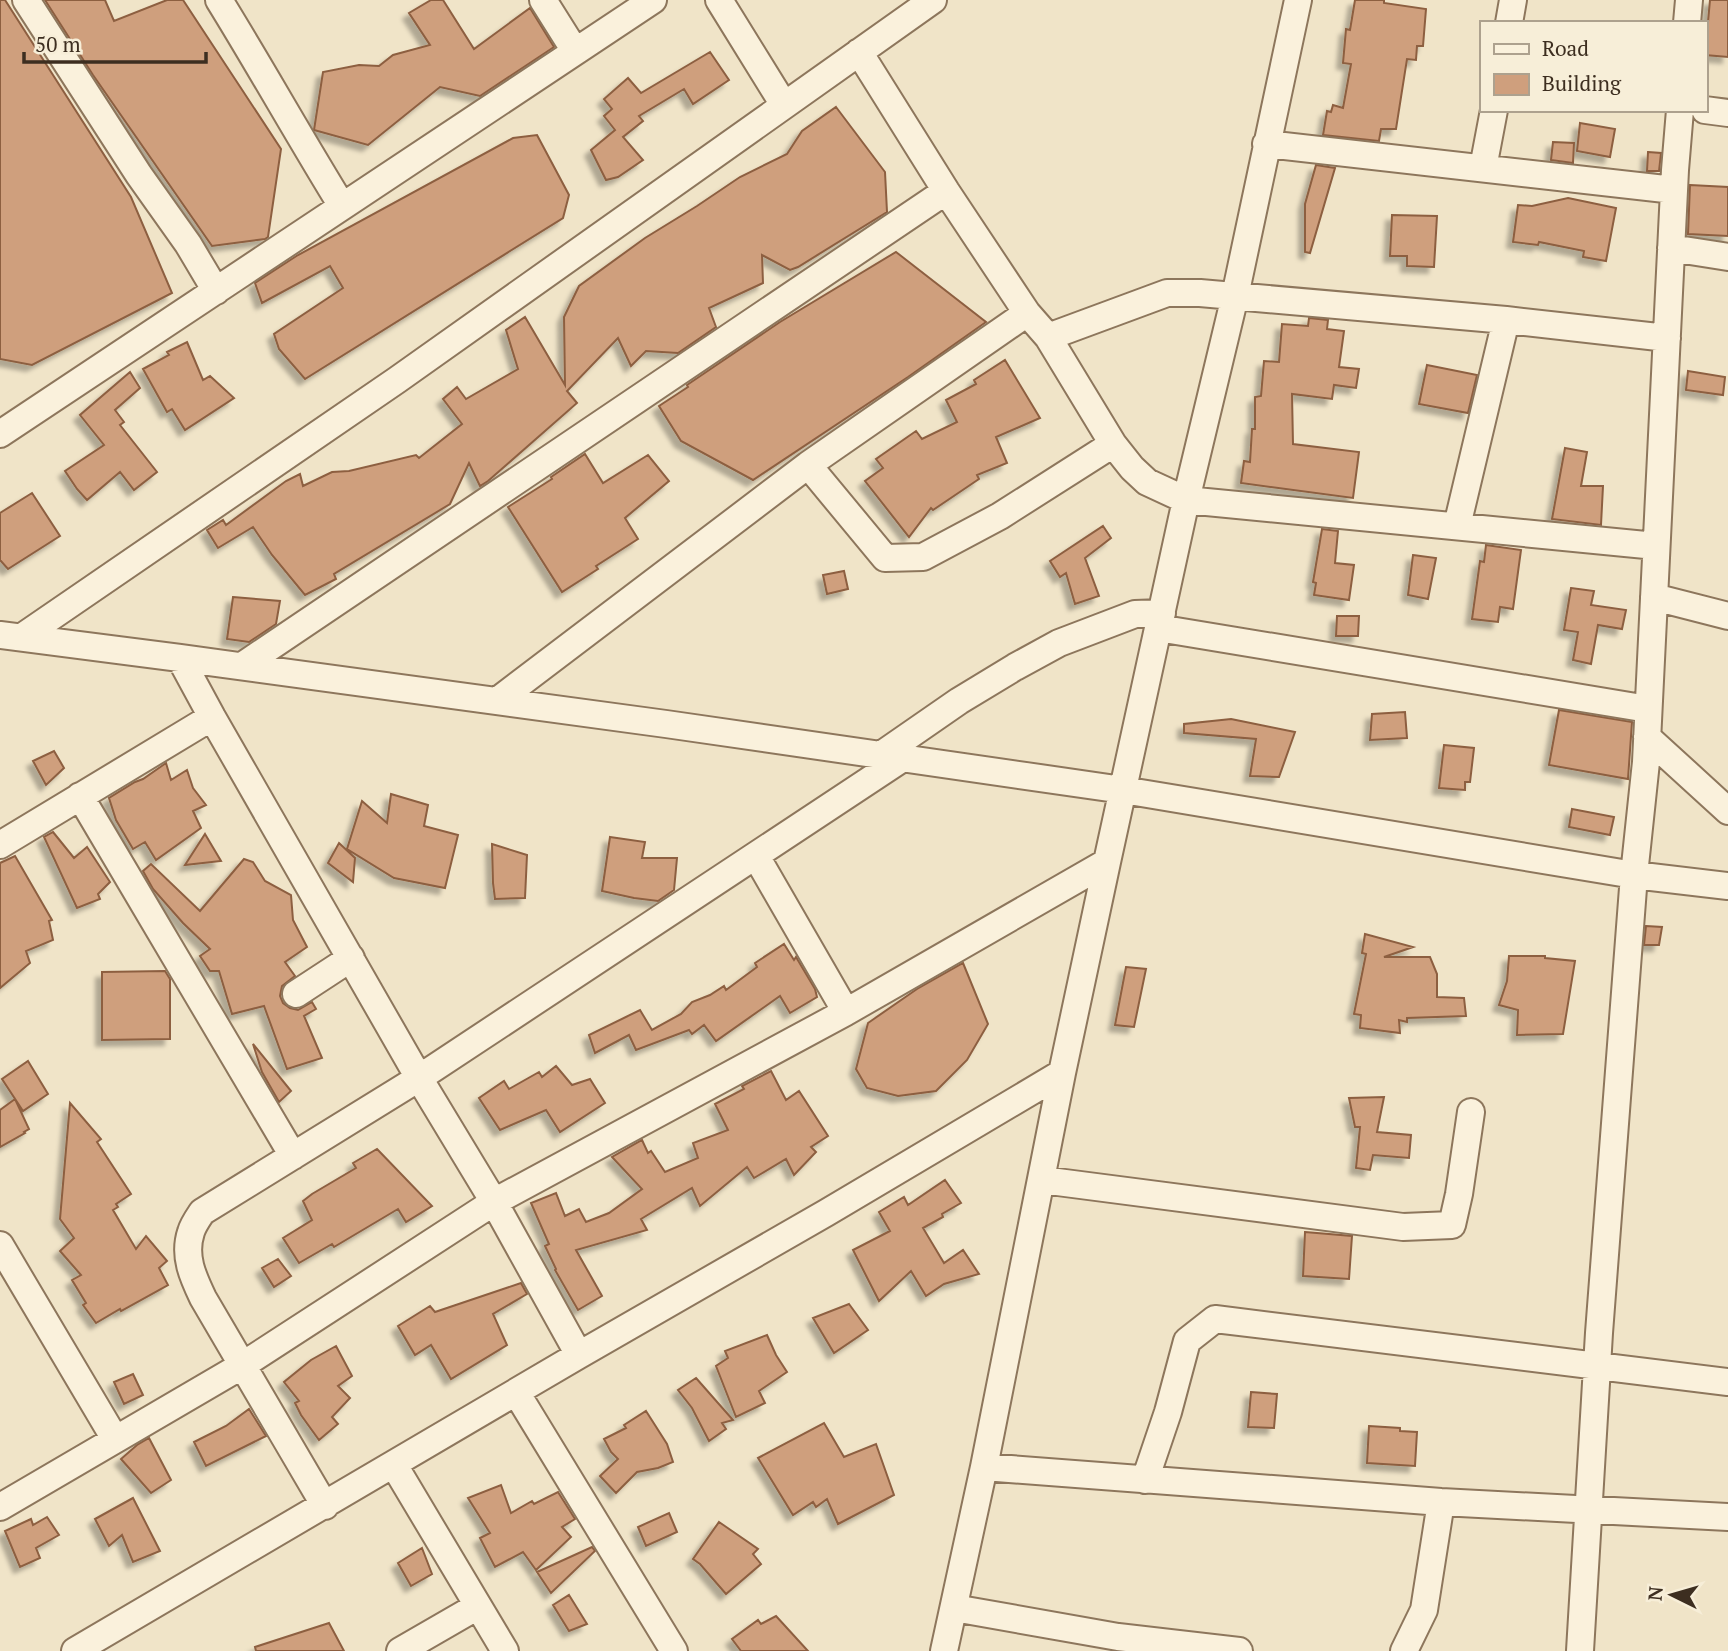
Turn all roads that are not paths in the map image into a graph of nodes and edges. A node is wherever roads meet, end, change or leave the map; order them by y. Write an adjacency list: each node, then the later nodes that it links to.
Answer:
1 (26, 0): 26 (street)
2 (219, 0): 23 (street)
3 (543, 0): 12 (street)
4 (653, 0): 12 (street)
5 (719, 0): 14 (street)
6 (933, 0): 13 (street)
7 (1298, 0): 19 (street)
8 (1513, 0): 10 (street)
9 (1689, 0): 11 (street)
10 (1509, 21)
11 (1687, 21)
12 (575, 51): 23 (street)
13 (859, 52): 14 (street); 22 (street)
14 (784, 105): 41 (street)
15 (1707, 110): 18 (street)
16 (1494, 112): 20 (street)
17 (1680, 112): 21 (street)
18 (1728, 113)
19 (1266, 144): 20 (street); 27 (street)
20 (1483, 168): 21 (street)
21 (1674, 190): 24 (street)
22 (946, 191): 28 (street); 43 (street)
23 (342, 206): 26 (street)
24 (1671, 248): 25 (street); 31 (street)
25 (1728, 257)
26 (216, 290): 32 (street)
27 (1235, 296): 29 (street); 30 (street); 35 (street)
28 (1027, 313): 30 (street); 34 (street)
29 (1506, 320): 31 (street); 36 (street)
30 (1048, 337): 33 (street)
31 (1667, 338): 37 (street)
32 (0, 434)
33 (1113, 444): 34 (street); 35 (street)
34 (808, 465): 44 (street)
35 (1186, 500): 36 (street); 40 (street)
36 (1457, 526): 37 (street)
37 (1656, 545): 38 (street)
38 (1654, 597): 39 (street); 45 (street)
39 (1728, 616)
40 (1160, 620): 45 (street); 48 (street); 49 (street)
41 (11, 636): 42 (street)
42 (180, 658): 43 (street); 46 (street)
43 (242, 666): 44 (street)
44 (497, 701): 48 (street)
45 (1648, 709): 47 (street)
46 (212, 717): 50 (street); 57 (street)
47 (1647, 737): 51 (street); 55 (street)
48 (892, 757): 49 (street); 53 (street)
49 (1123, 790): 54 (street); 55 (street)
50 (80, 796): 52 (street); 63 (street)
51 (1728, 811)
52 (0, 845)
53 (756, 856): 59 (street); 61 (street)
54 (1107, 862): 59 (street); 60 (street)
55 (1634, 875): 56 (street); 69 (street)
56 (1728, 886)
57 (351, 958): 58 (street); 61 (street)
58 (296, 994)
59 (846, 1012): 65 (street)
60 (1062, 1073): 64 (street); 67 (street)
61 (419, 1078): 63 (street); 65 (street)
62 (1471, 1112): 64 (street)
63 (293, 1156): 68 (street)
64 (1042, 1180): 74 (street)
65 (494, 1202): 67 (street); 68 (street)
66 (0, 1245): 72 (street)
67 (579, 1355): 71 (street)
68 (243, 1365): 72 (street); 77 (street)
69 (1597, 1367): 70 (street); 75 (street); 79 (street)
70 (1728, 1382)
71 (516, 1392): 73 (street); 87 (street)
72 (115, 1439): 78 (street)
73 (394, 1465): 77 (street); 81 (street)
74 (984, 1467): 75 (street); 82 (street)
75 (1145, 1480): 76 (street)
76 (1441, 1502): 79 (street); 90 (street)
77 (325, 1506): 84 (street)
78 (0, 1507)
79 (1588, 1511): 80 (street); 91 (street)
80 (1728, 1517)
81 (478, 1606): 85 (street); 86 (street)
82 (954, 1608): 83 (street); 88 (street)
83 (1117, 1644): 89 (street)
84 (75, 1651)
85 (400, 1651)
86 (505, 1651)
87 (674, 1651)
88 (944, 1651)
89 (1239, 1651)
90 (1404, 1651)
91 (1580, 1651)

